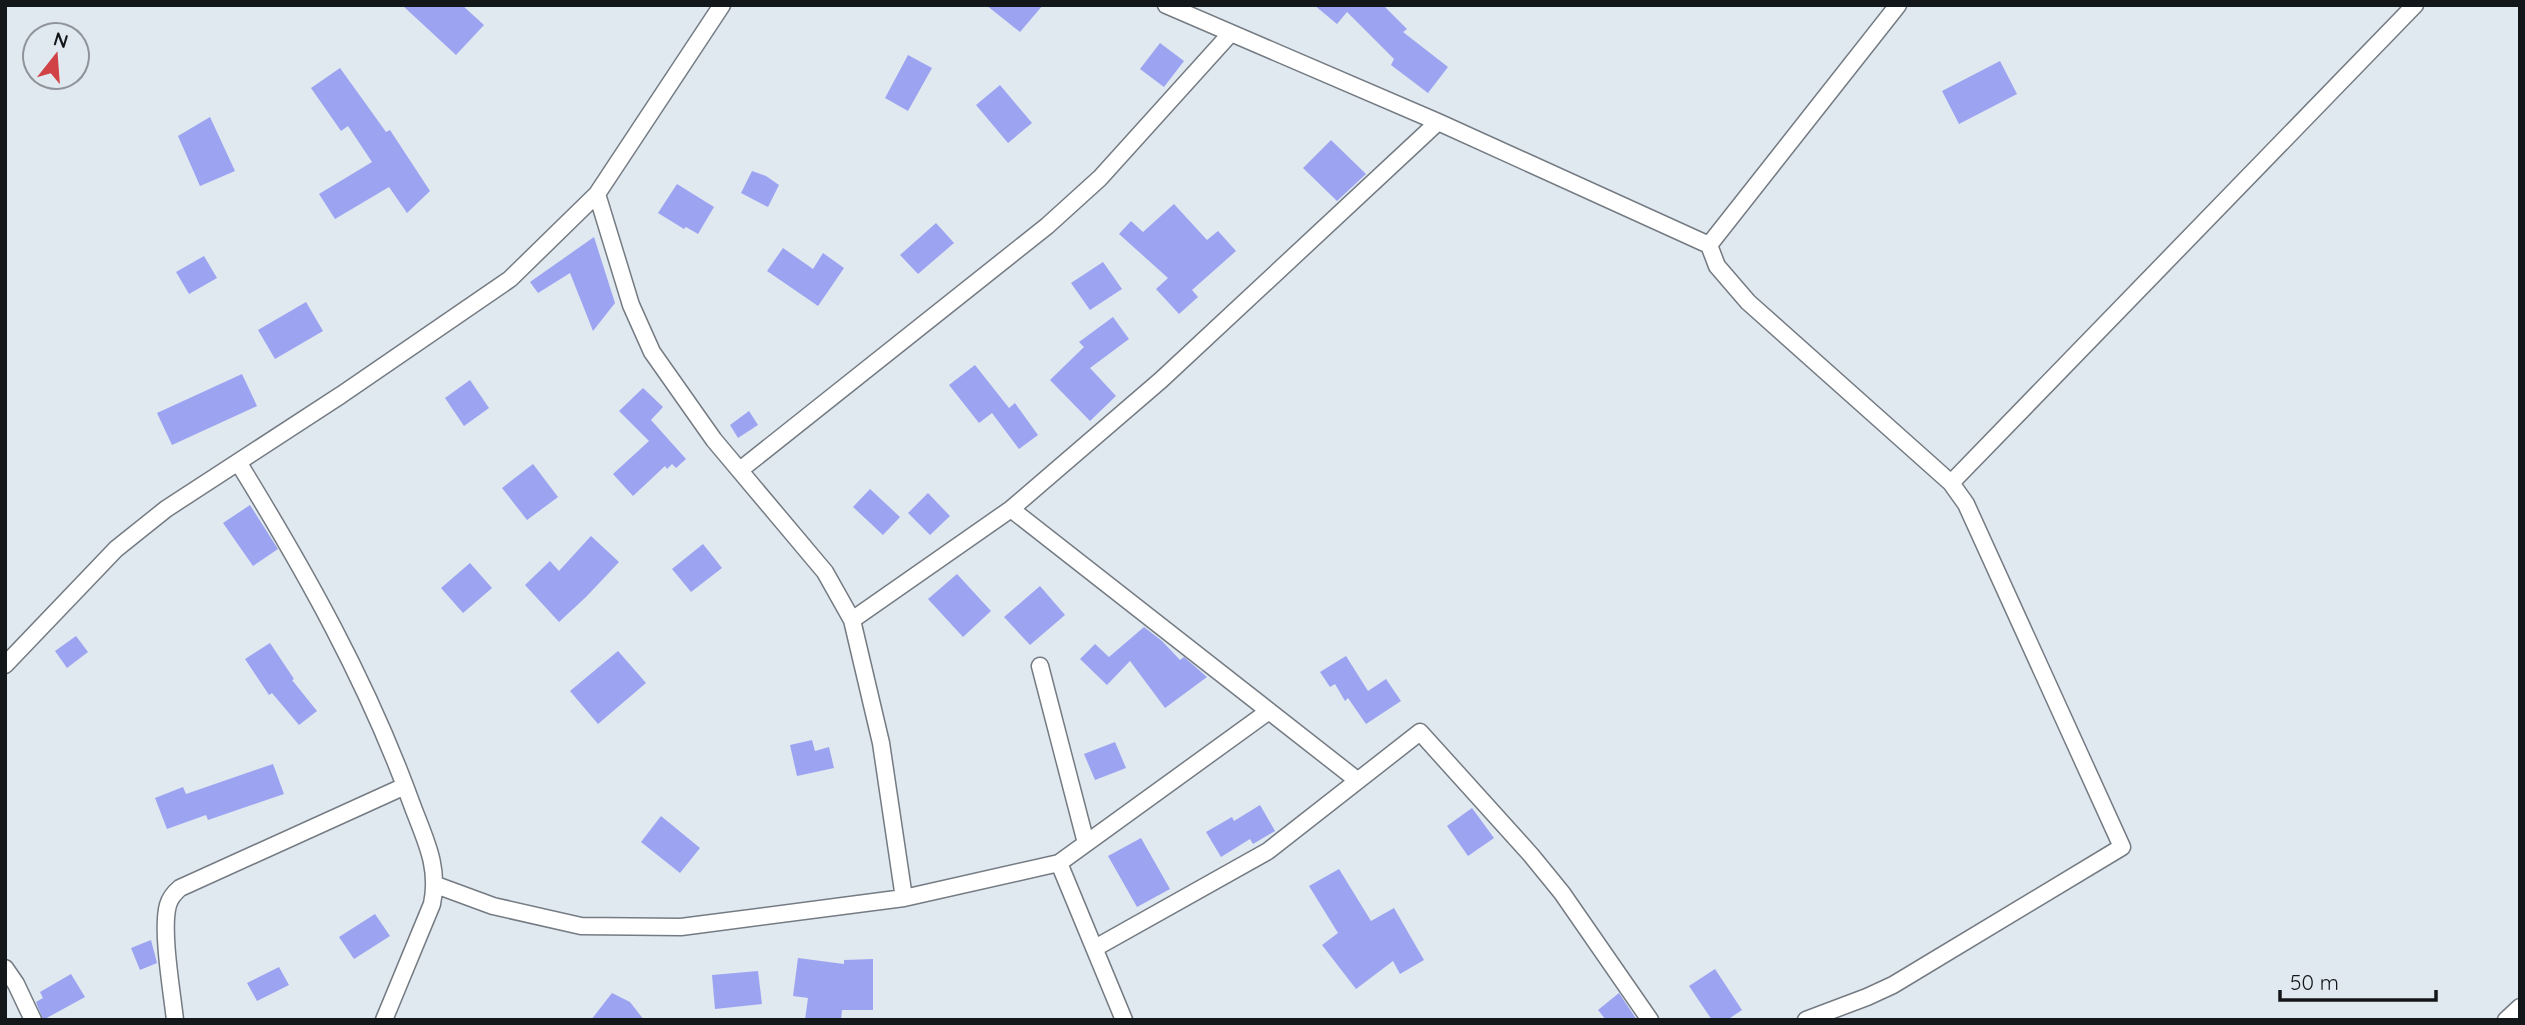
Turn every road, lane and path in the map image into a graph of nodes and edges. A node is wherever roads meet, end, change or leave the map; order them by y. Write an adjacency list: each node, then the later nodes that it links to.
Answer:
1 (722, 5): 7 (street)
2 (1166, 5): 5 (street)
3 (1898, 5): 8 (street)
4 (2415, 5): 11 (street)
5 (1231, 33): 6 (street); 10 (street)
6 (1438, 122): 8 (street); 12 (street)
7 (597, 194): 9 (street); 10 (street)
8 (1709, 245): 11 (street)
9 (238, 462): 14 (street); 18 (street)
10 (740, 470): 13 (street)
11 (1951, 483): 31 (street)
12 (1011, 509): 13 (street); 16 (street)
13 (852, 620): 22 (street)
14 (5, 665)
15 (1040, 666): 19 (street)
16 (1269, 711): 17 (street); 19 (street)
17 (1357, 780): 23 (street); 30 (street)
18 (405, 786): 21 (street); 27 (street)
19 (1086, 843): 20 (street)
20 (1059, 863): 22 (street); 23 (street)
21 (436, 885): 22 (street); 28 (street)
22 (904, 898)
23 (1095, 948): 29 (street)
24 (5, 968): 26 (street)
25 (2520, 1007): 32 (street)
26 (33, 1020)
27 (175, 1020)
28 (384, 1020)
29 (1125, 1020)
30 (1650, 1020)
31 (1806, 1020)
32 (2506, 1020)

